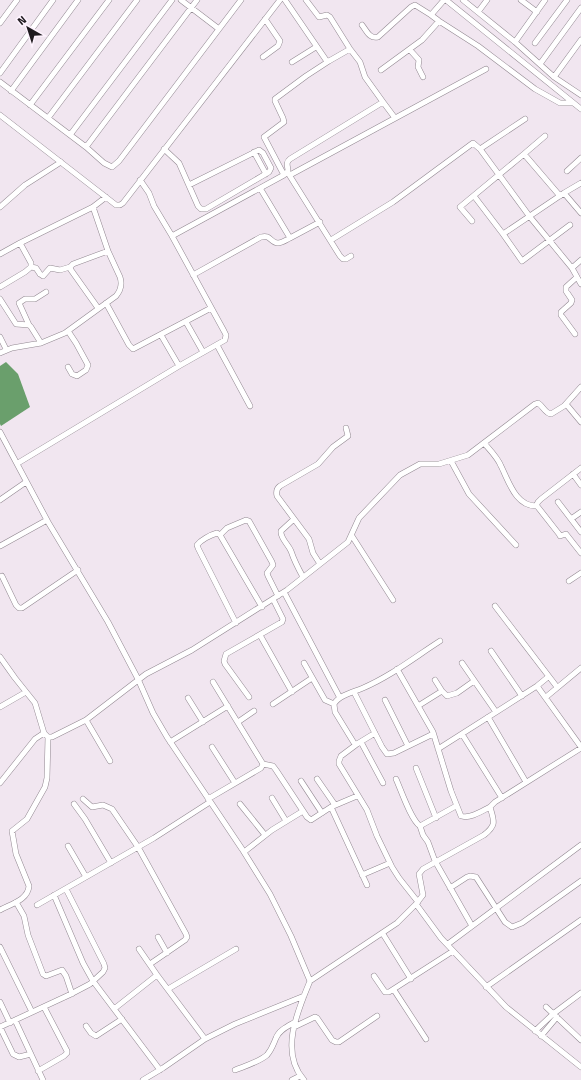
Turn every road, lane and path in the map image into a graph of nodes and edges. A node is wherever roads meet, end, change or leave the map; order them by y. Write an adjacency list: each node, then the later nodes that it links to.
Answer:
1 (17, 0): 26 (street)
2 (54, 0): 41 (street)
3 (78, 0): 45 (street)
4 (109, 0): 49 (street)
5 (137, 0): 52 (street)
6 (172, 0): 55 (street)
7 (181, 0): 19 (street)
8 (197, 0): 19 (street)
9 (241, 0): 28 (street)
10 (280, 0): 24 (street)
11 (285, 0): 32 (street)
12 (306, 0): 33 (street)
13 (445, 0): 23 (street); 48 (street)
14 (463, 0): 21 (street)
15 (487, 0): 21 (street)
16 (521, 0): 22 (street)
17 (545, 0): 22 (street)
18 (567, 0): 31 (street)
19 (191, 7): 28 (street); 57 (street)
20 (581, 8): 38 (street)
21 (478, 12): 30 (street)
22 (537, 12): 30 (street)
23 (431, 14): 25 (street); 27 (street)
24 (265, 19): 35 (street); 58 (street)
25 (439, 21): 34 (street); 48 (street)
26 (0, 23)
27 (362, 25)
28 (219, 29): 57 (street)
29 (581, 40): 43 (street)
30 (515, 42): 38 (street)
31 (535, 43)
32 (316, 47): 36 (street); 37 (street)
33 (350, 49): 36 (street); 47 (street)
34 (410, 50): 40 (street); 42 (street)
35 (263, 57)
36 (329, 61): 64 (street)
37 (292, 62)
38 (540, 64): 43 (street)
39 (486, 69): 53 (street)
40 (381, 70)
41 (0, 73)
42 (423, 77)
43 (554, 77): 46 (street)
44 (0, 82): 45 (street)
45 (11, 91): 49 (street)
46 (581, 95)
47 (383, 102): 53 (street); 64 (street)
48 (574, 103): 50 (street)
49 (30, 105): 52 (street)
50 (581, 109)
51 (0, 115): 62 (street)
52 (48, 118): 55 (street)
53 (395, 118): 64 (street)
54 (525, 119): 59 (street)
55 (70, 135): 57 (street)
56 (545, 136): 60 (street)
57 (86, 147)
58 (164, 149): 66 (street); 68 (street)
59 (480, 150): 65 (street); 83 (street)
60 (524, 154): 65 (street); 70 (street)
61 (581, 158): 63 (street)
62 (61, 162): 72 (street); 73 (street)
63 (567, 171)
64 (287, 174): 69 (street); 78 (street)
65 (499, 175): 71 (street); 76 (street)
66 (140, 180): 72 (street); 81 (street)
67 (581, 184): 70 (street)
68 (189, 185): 68 (street)
69 (260, 188): 81 (street); 82 (street)
70 (562, 194): 75 (street); 76 (street)
71 (474, 196): 77 (street); 80 (street)
72 (106, 197): 74 (street)
73 (1, 204)
74 (94, 207): 85 (street); 86 (street)
75 (581, 213)
76 (530, 217): 80 (street); 84 (street)
77 (472, 221)
78 (320, 222): 82 (street); 83 (street)
79 (570, 226): 84 (street)
80 (504, 234): 84 (street)
81 (172, 236): 93 (street)
82 (290, 238): 93 (street)
83 (331, 240): 88 (street)
84 (549, 241): 92 (street)
85 (20, 243): 87 (street); 90 (street)
86 (108, 251): 91 (street); 99 (street)
87 (0, 254)
88 (351, 256)
89 (581, 260): 92 (street)
90 (31, 267): 91 (street); 96 (street)
91 (70, 267): 100 (street)
92 (572, 268): 94 (street)
93 (193, 275): 101 (street)
94 (577, 277): 95 (street); 105 (street)
95 (581, 284)
96 (0, 287)
97 (46, 292): 103 (street)
98 (0, 299): 103 (street)
99 (106, 303): 100 (street); 106 (street)
100 (98, 308): 104 (street)
101 (212, 308): 102 (street); 109 (street)
102 (186, 322): 106 (street); 111 (street)
103 (29, 324): 108 (street)
104 (68, 331): 108 (street); 114 (street)
105 (575, 334)
106 (161, 335): 113 (street)
107 (0, 337): 110 (street)
108 (41, 343): 110 (street)
109 (217, 345): 111 (street); 117 (street)
110 (6, 349): 112 (street)
111 (203, 352): 113 (street)
112 (0, 353)
113 (178, 366): 124 (street)
114 (68, 368)
115 (581, 387): 116 (street)
116 (566, 404): 118 (street); 122 (street)
117 (250, 406)
118 (581, 422)
119 (346, 428): 133 (street)
120 (0, 432): 121 (street)
121 (2, 440): 124 (street)
122 (484, 443): 123 (street); 131 (street)
123 (451, 460): 138 (street); 139 (street)
124 (18, 463): 127 (street)
125 (581, 468): 126 (street)
126 (573, 474): 128 (street); 131 (street)
127 (26, 482): 129 (street); 135 (street)
128 (581, 485)
129 (0, 500)
130 (558, 502): 134 (street)
131 (536, 506): 141 (street)
132 (581, 512): 134 (street)
133 (294, 519): 142 (street); 146 (street)
134 (571, 519): 136 (street)
135 (47, 520): 140 (street); 143 (street)
136 (581, 532)
137 (220, 535): 149 (street); 152 (street); 154 (street)
138 (352, 536): 142 (street); 151 (street)
139 (516, 545)
140 (0, 546)
141 (581, 553)
142 (320, 564): 146 (street)
143 (78, 570): 145 (street); 165 (street)
144 (581, 573): 147 (street)
145 (2, 576)
146 (303, 577): 148 (street)
147 (569, 582)
148 (284, 592): 149 (street); 179 (street)
149 (278, 596): 150 (street)
150 (273, 599): 152 (street); 155 (street)
151 (393, 600)
152 (262, 606): 154 (street)
153 (495, 606): 163 (street)
154 (236, 623): 165 (street)
155 (260, 635): 173 (street); 176 (street)
156 (440, 640): 162 (street)
157 (491, 651): 175 (street)
158 (0, 657): 172 (street)
159 (304, 663): 164 (street)
160 (462, 663): 167 (street)
161 (581, 668): 170 (street)
162 (397, 669): 174 (street); 184 (street)
163 (548, 677): 169 (street); 170 (street)
164 (312, 678): 173 (street); 182 (street)
165 (138, 679): 189 (street); 196 (street)
166 (435, 680): 171 (street)
167 (474, 681): 171 (street); 187 (street)
168 (213, 682): 183 (street)
169 (537, 686): 175 (street); 177 (street)
170 (557, 688): 177 (street)
171 (442, 691): 184 (street)
172 (26, 692): 185 (street); 195 (street)
173 (292, 692): 181 (street)
174 (354, 692): 179 (street); 192 (street)
175 (522, 696): 187 (street)
176 (250, 697)
177 (546, 697): 200 (street)
178 (188, 698): 190 (street)
179 (340, 698): 182 (street)
180 (384, 700): 199 (street)
181 (273, 704)
182 (334, 704): 197 (street)
183 (228, 706): 190 (street); 191 (street)
184 (418, 706): 193 (street)
185 (0, 708)
186 (254, 711): 191 (street)
187 (496, 712): 188 (street)
188 (488, 717): 194 (street); 209 (street)
189 (86, 720): 195 (street); 202 (street)
190 (203, 722): 196 (street)
191 (238, 722): 203 (street)
192 (375, 733): 197 (street); 199 (street)
193 (434, 734): 199 (street); 201 (street)
194 (462, 734): 201 (street); 214 (street)
195 (46, 735): 210 (street); 242 (street)
196 (170, 742): 216 (street)
197 (359, 743): 211 (street); 212 (street)
198 (212, 746): 208 (street)
199 (408, 746)
200 (581, 747): 209 (street)
201 (438, 749): 220 (street)
202 (110, 761)
203 (263, 764): 208 (street); 222 (street)
204 (416, 768): 224 (street)
205 (317, 779): 219 (street)
206 (396, 779): 226 (street)
207 (301, 781): 223 (street)
208 (235, 782): 216 (street)
209 (526, 782): 214 (street)
210 (0, 783)
211 (383, 783)
212 (358, 796): 219 (street); 234 (street)
213 (272, 798): 225 (street)
214 (502, 798): 221 (street)
215 (83, 799): 230 (street)
216 (209, 801): 230 (street); 231 (street)
217 (74, 804): 233 (street)
218 (240, 804): 227 (street)
219 (333, 806): 223 (street); 235 (street)
220 (456, 806): 221 (street); 224 (street)
221 (490, 807): 232 (street)
222 (303, 811): 223 (street); 225 (street)
223 (322, 813)
224 (436, 818): 226 (street)
225 (286, 821): 227 (street)
226 (420, 826): 232 (street)
227 (266, 835): 231 (street)
228 (581, 845): 245 (street)
229 (68, 846): 236 (street)
230 (138, 847): 233 (street); 256 (street)
231 (244, 852): 262 (street)
232 (435, 861): 239 (street); 243 (street)
233 (111, 863): 236 (street)
234 (390, 863): 235 (street); 243 (street)
235 (362, 875): 238 (street)
236 (86, 877): 240 (street)
237 (581, 881): 245 (street)
238 (367, 885)
239 (450, 888): 245 (street); 248 (street)
240 (66, 889): 241 (street); 261 (street)
241 (54, 895): 244 (street); 261 (street)
242 (16, 902): 246 (street); 267 (street)
243 (417, 903): 249 (street); 251 (street)
244 (37, 905)
245 (496, 908): 248 (street)
246 (0, 910)
247 (581, 920): 263 (street)
248 (472, 926): 251 (street)
249 (383, 934): 260 (street); 262 (street)
250 (158, 937): 256 (street)
251 (448, 944): 255 (street)
252 (0, 947): 273 (street)
253 (139, 949): 257 (street)
254 (236, 949): 264 (street)
255 (453, 951): 260 (street); 263 (street)
256 (167, 953): 257 (street)
257 (150, 964): 258 (street)
258 (157, 975): 264 (street); 272 (street)
259 (374, 976): 265 (street)
260 (411, 979): 265 (street)
261 (93, 981): 267 (street); 272 (street)
262 (310, 981): 268 (street)
263 (486, 986): 281 (street)
264 (168, 989): 283 (street)
265 (394, 990): 284 (street)
266 (581, 993): 274 (street)
267 (72, 994): 270 (street)
268 (304, 996): 278 (street); 283 (street)
269 (0, 1002): 277 (street)
270 (44, 1007): 273 (street); 288 (street)
271 (546, 1007): 274 (street)
272 (114, 1009): 276 (street)
273 (32, 1012): 277 (street)
274 (555, 1015): 281 (street); 282 (street); 285 (street)
275 (377, 1016): 278 (street)
276 (122, 1019): 279 (street); 289 (street)
277 (12, 1021): 280 (street); 286 (street)
278 (294, 1025): 290 (street); 291 (street)
279 (86, 1026)
280 (0, 1027): 286 (street)
281 (535, 1031): 282 (street)
282 (540, 1036): 287 (street)
283 (205, 1039): 289 (street)
284 (426, 1039)
285 (581, 1040)
286 (30, 1054): 288 (street)
287 (581, 1067)
288 (38, 1070): 292 (street)
289 (160, 1070): 293 (street)
290 (235, 1070)
291 (302, 1078): 294 (street)
292 (43, 1080)
293 (143, 1080)
294 (292, 1080)

